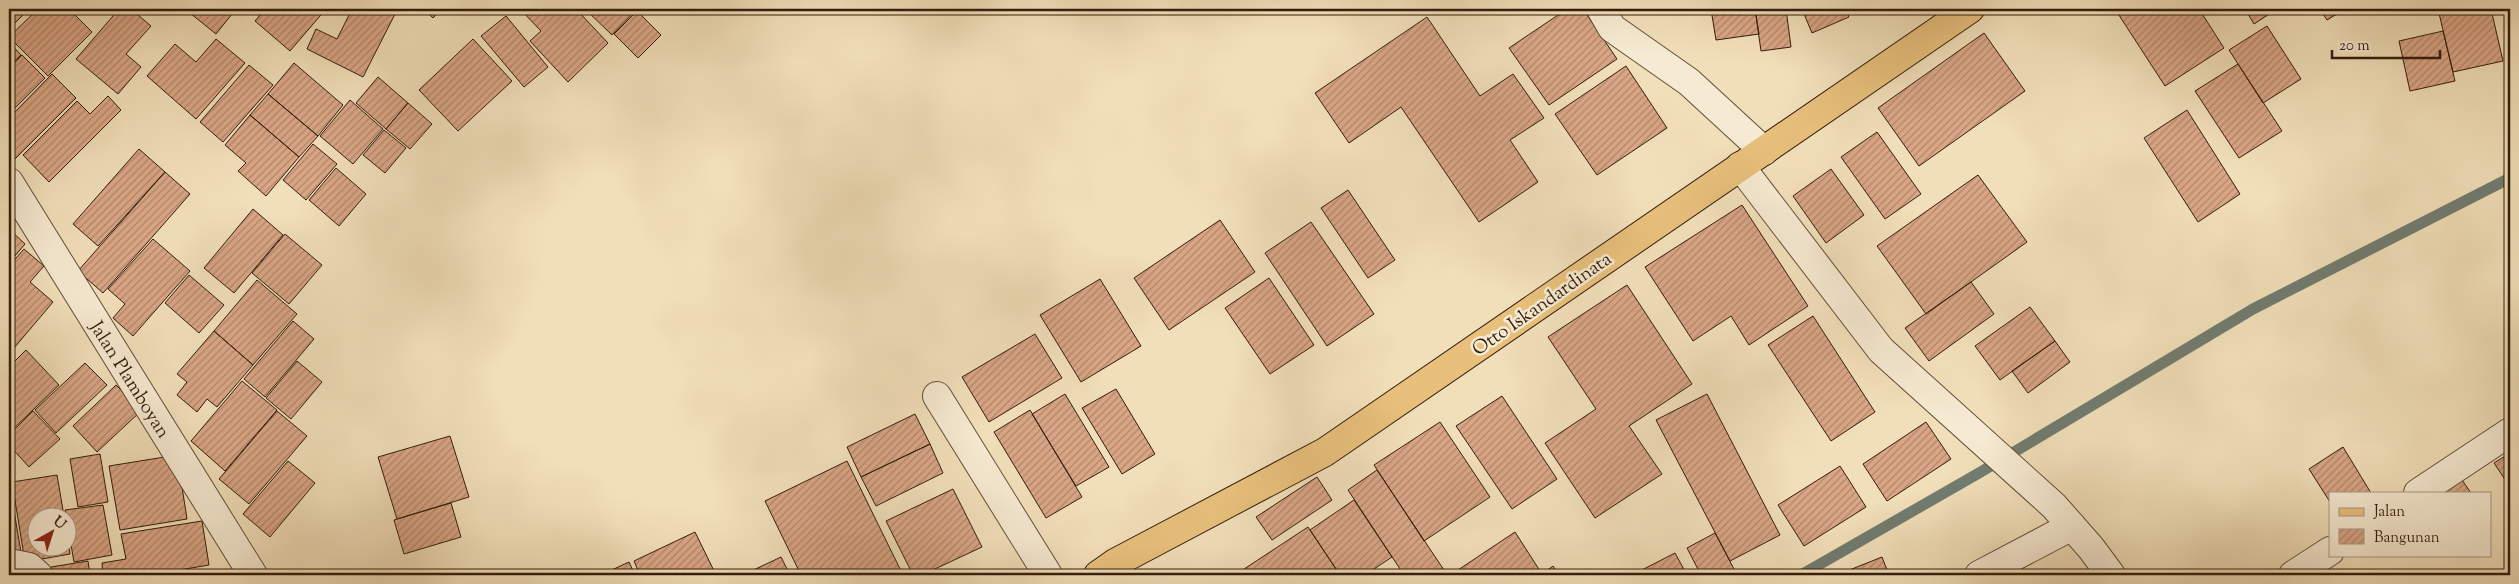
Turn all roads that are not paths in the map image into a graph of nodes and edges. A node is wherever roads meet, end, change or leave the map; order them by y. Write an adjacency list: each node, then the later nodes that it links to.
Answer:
1 (1601, 9): 3 (street)
2 (1970, 9): 3 (main road, Otto Iskandardinata)
3 (1764, 151): 4 (main road, Otto Iskandardinata)
4 (1740, 166): 9 (street); 15 (main road, Otto Iskandardinata)
5 (9, 182): 13 (street, Jalan Plamboyan)
6 (936, 396): 14 (street)
7 (2510, 432): 8 (street)
8 (2420, 492)
9 (2072, 526): 16 (street); 17 (street)
10 (2329, 552): 18 (street)
11 (9, 563): 12 (street)
12 (38, 575)
13 (253, 575)
14 (1048, 575)
15 (1098, 575)
16 (1979, 575)
17 (2111, 575)
18 (2294, 575)

